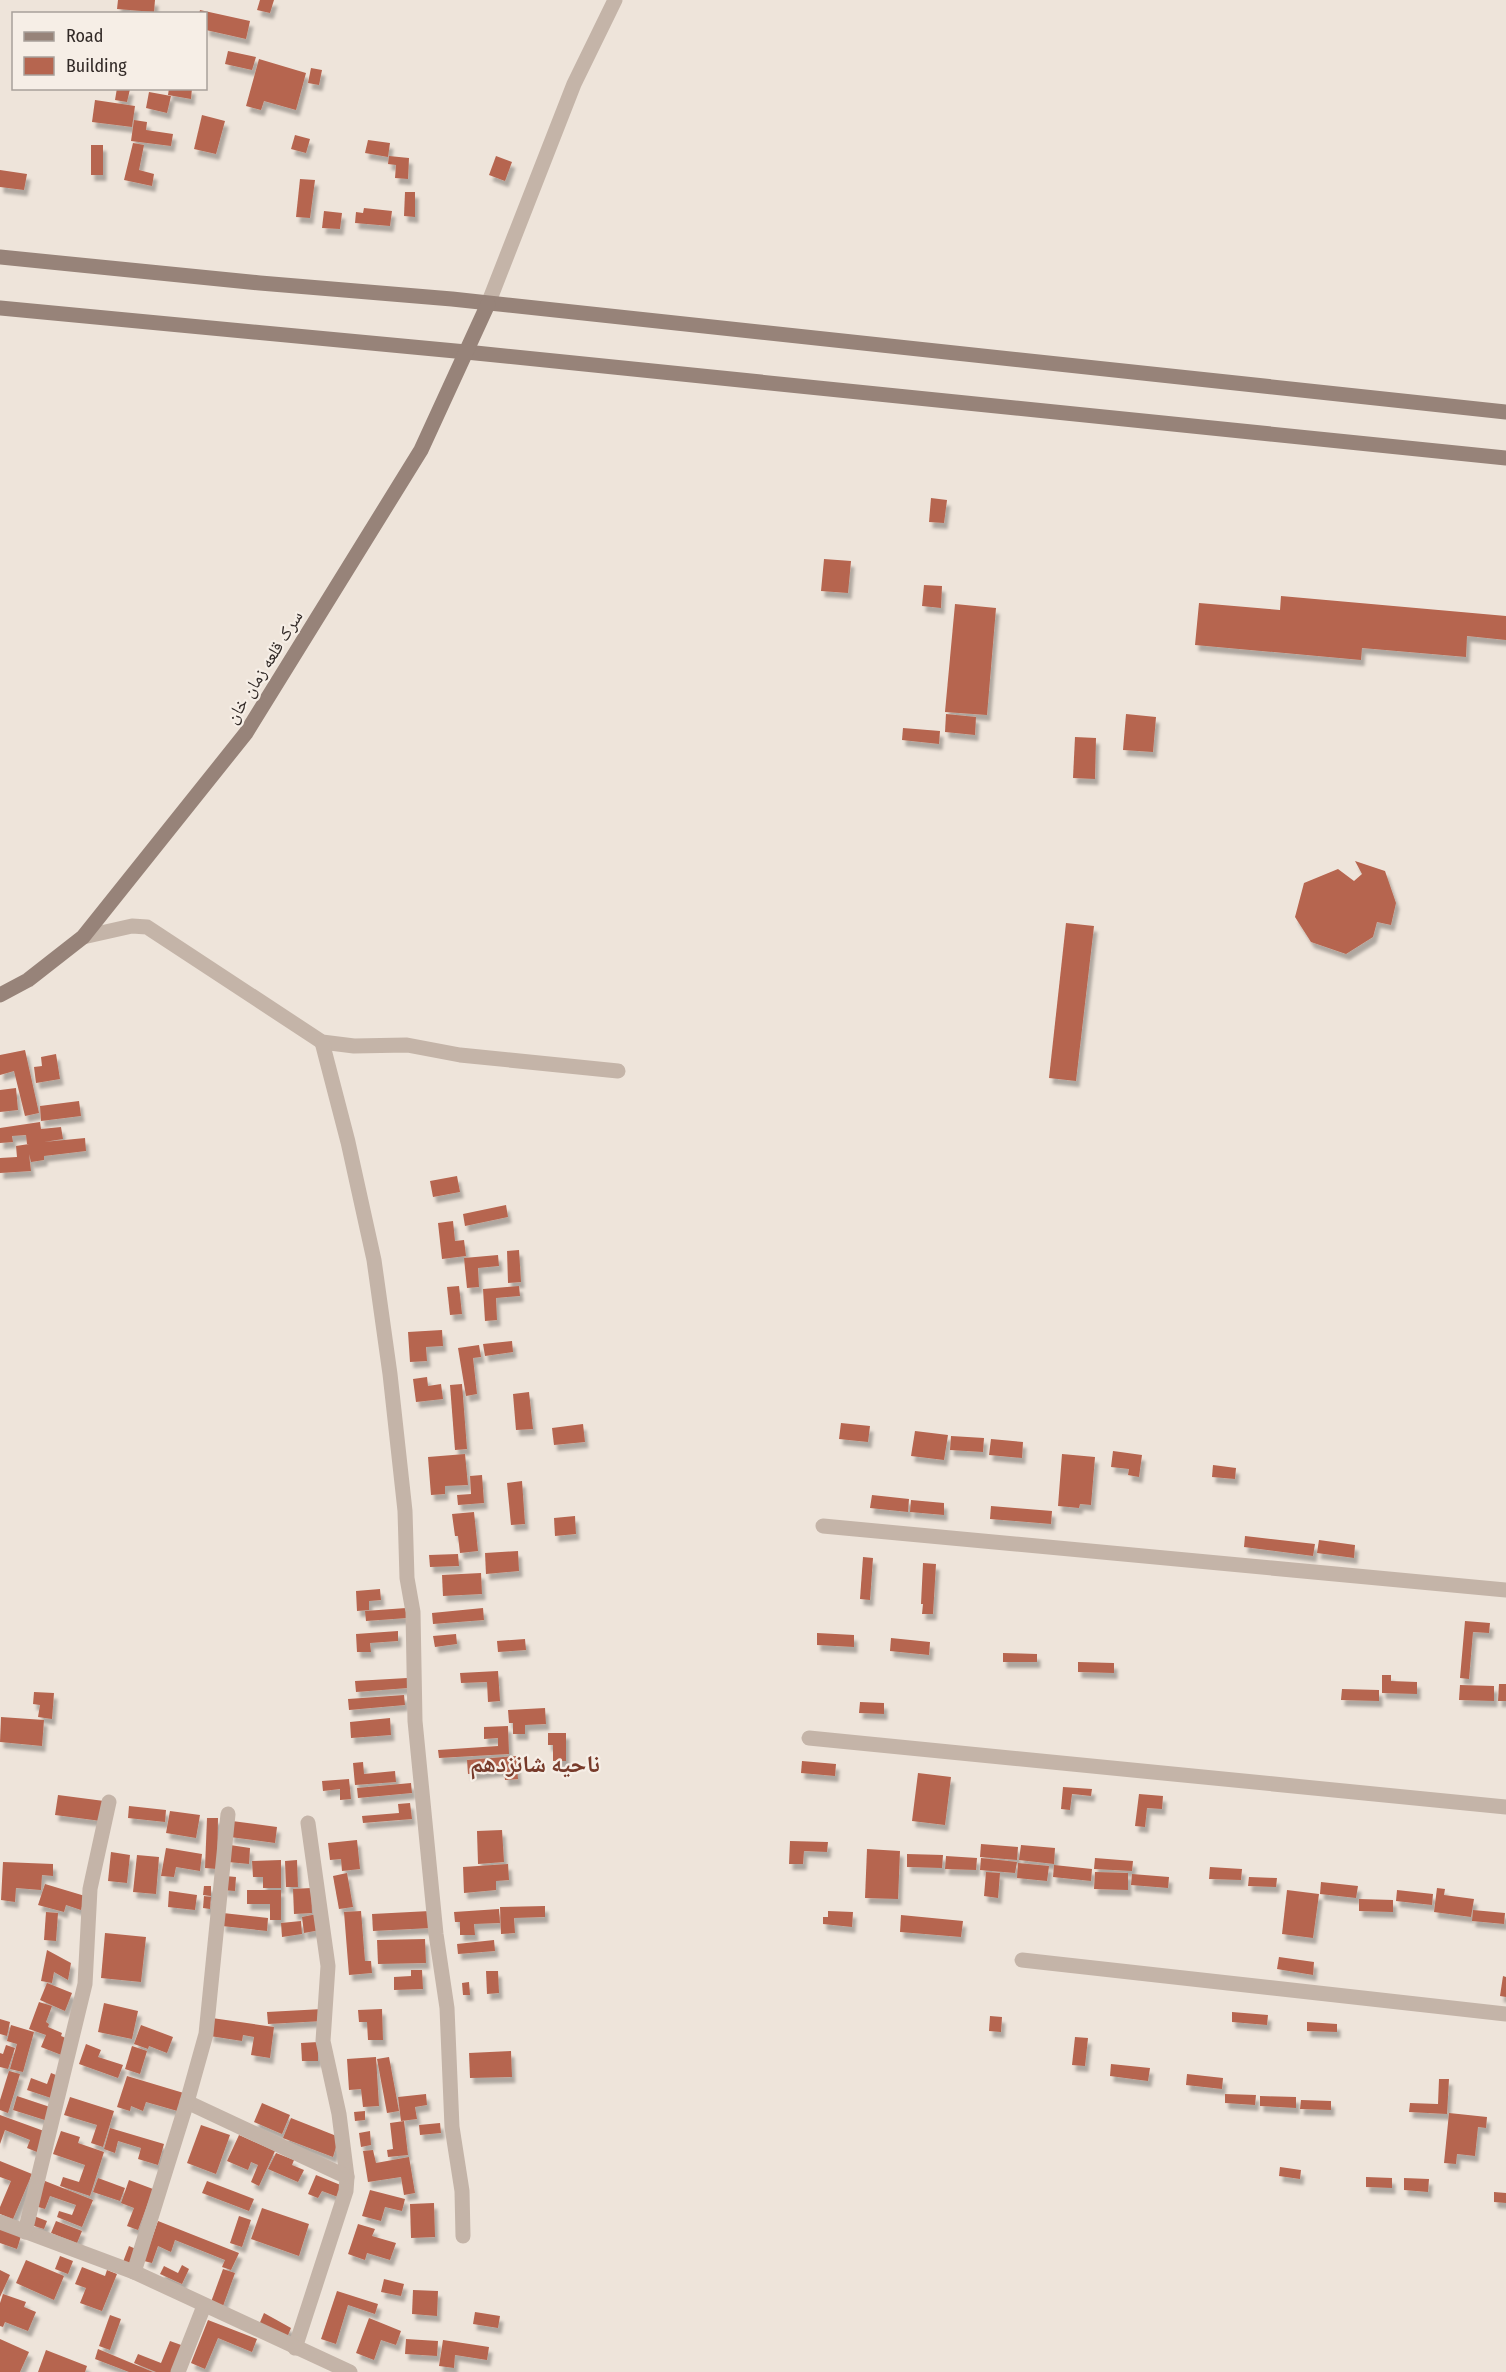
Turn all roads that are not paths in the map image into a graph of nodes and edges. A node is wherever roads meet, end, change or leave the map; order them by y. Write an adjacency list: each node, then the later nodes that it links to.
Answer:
1 (615, 0): 3 (street)
2 (0, 257): 3 (main road)
3 (488, 304): 5 (main road, سرک قلعه زمان خان); 6 (main road)
4 (0, 308): 5 (main road)
5 (466, 352): 7 (main road); 8 (main road, سرک قلعه زمان خان)
6 (1506, 412)
7 (1506, 458)
8 (83, 937): 9 (main road, سرک قلعه زمان خان); 10 (street)
9 (0, 995)
10 (322, 1042): 11 (street); 25 (street)
11 (618, 1071)
12 (823, 1526): 13 (street)
13 (1506, 1590)
14 (809, 1738): 16 (street)
15 (109, 1802): 24 (street)
16 (1506, 1807)
17 (228, 1814): 21 (street)
18 (308, 1823): 22 (street)
19 (1022, 1960): 20 (street)
20 (1506, 2014)
21 (187, 2102): 22 (street); 26 (street)
22 (347, 2177): 28 (street)
23 (0, 2222): 24 (street)
24 (25, 2232): 26 (street)
25 (463, 2236)
26 (134, 2272): 27 (street)
27 (204, 2306): 28 (street); 29 (street)
28 (295, 2348): 30 (street)
29 (178, 2372)
30 (350, 2372)

